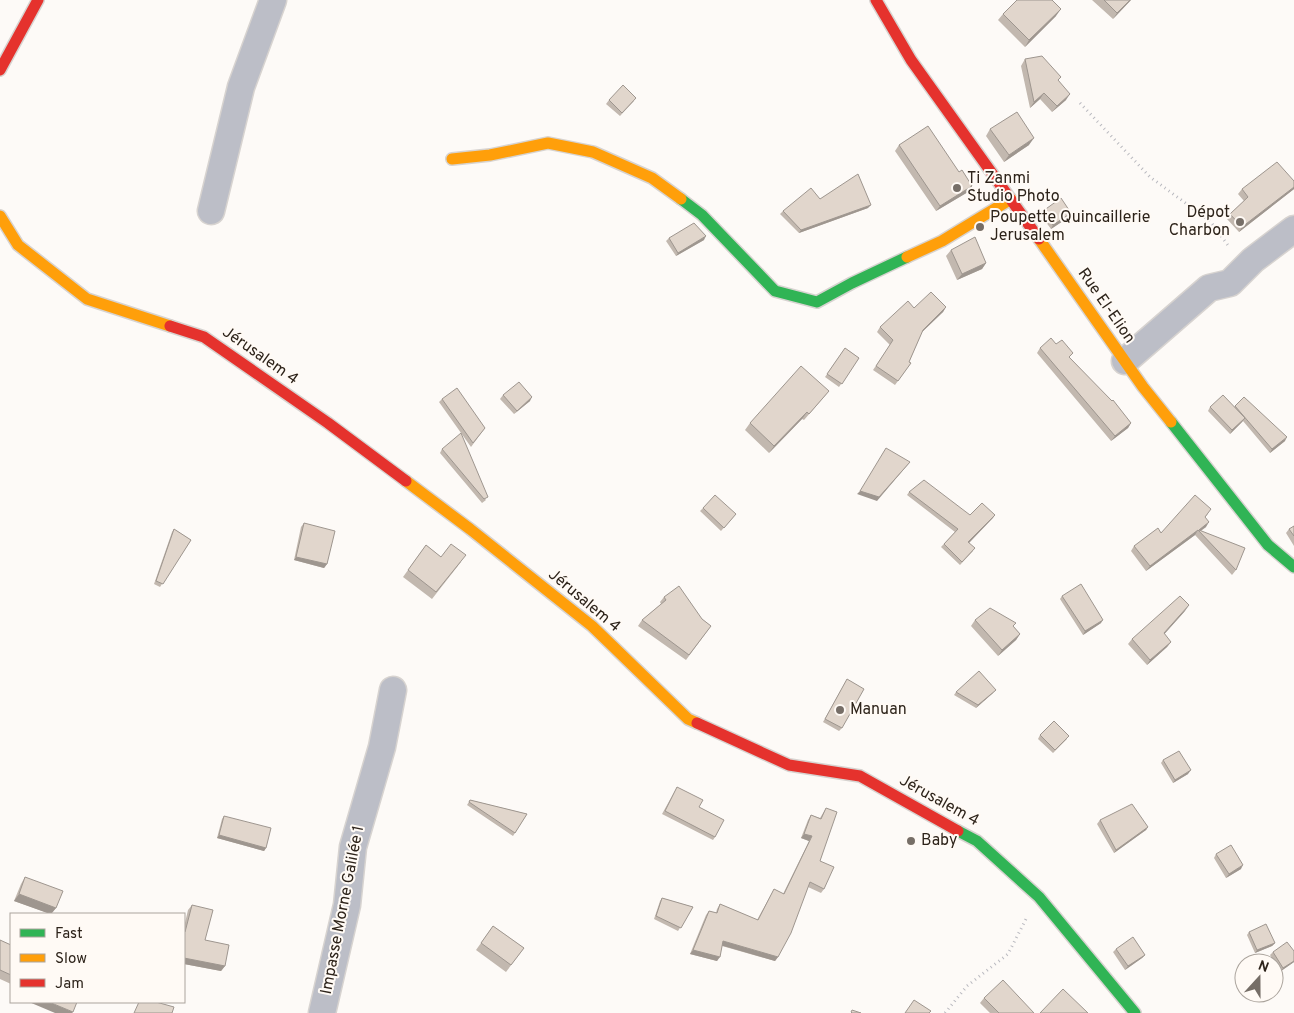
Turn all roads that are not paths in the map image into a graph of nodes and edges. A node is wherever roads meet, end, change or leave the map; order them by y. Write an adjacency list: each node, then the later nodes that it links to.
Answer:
1 (38, 0): 4 (street)
2 (272, 0): 7 (street)
3 (876, 0): 6 (street, Rue El-Elion)
4 (0, 70)
5 (452, 159): 6 (street)
6 (1011, 199): 10 (street, Rue El-Elion)
7 (211, 211)
8 (0, 216): 14 (street, Jérusalem 4)
9 (1294, 229): 10 (street)
10 (1125, 361): 11 (street, Rue El-Elion)
11 (1294, 567)
12 (393, 690): 13 (street, Impasse Morne Galilée 1)
13 (322, 1013)
14 (1134, 1013)

